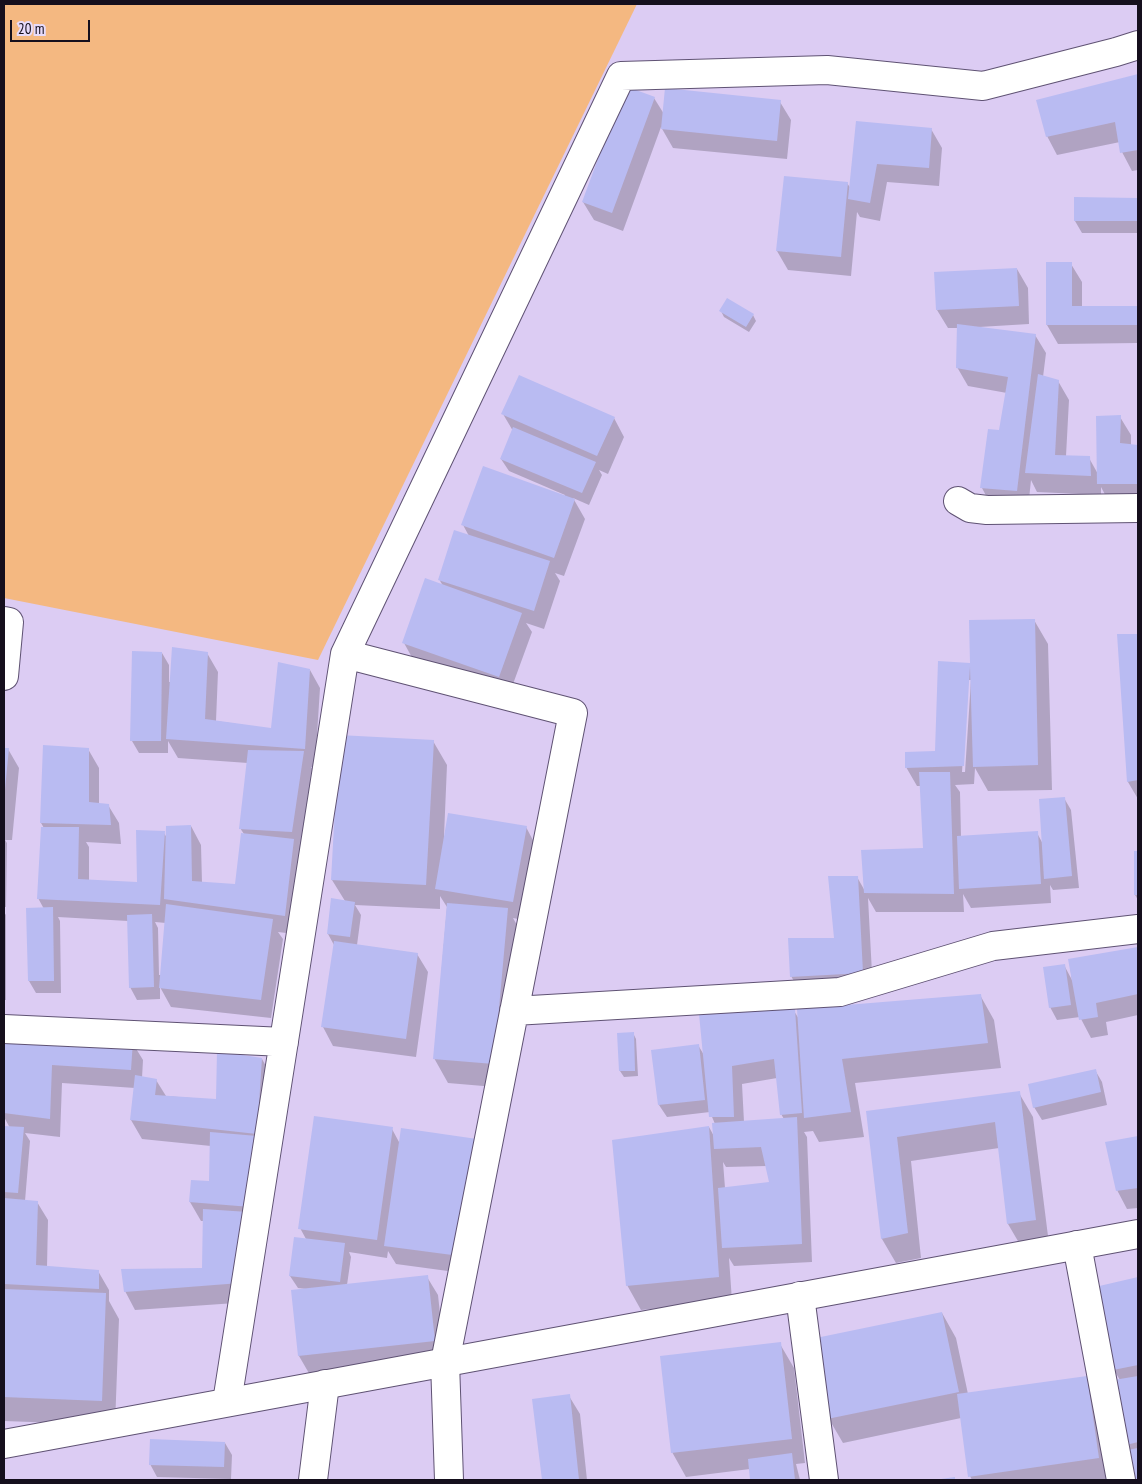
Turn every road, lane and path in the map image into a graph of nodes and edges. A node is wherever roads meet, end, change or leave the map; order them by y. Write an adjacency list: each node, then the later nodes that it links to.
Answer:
1 (1138, 45): 5 (street)
2 (958, 500): 3 (street)
3 (1138, 508)
4 (4, 621): 6 (street)
5 (345, 654): 8 (street); 10 (street)
6 (4, 676)
7 (1138, 930): 8 (street)
8 (514, 1011): 14 (street)
9 (4, 1029): 10 (street)
10 (284, 1042): 16 (street)
11 (1138, 1234): 12 (street)
12 (1077, 1245): 13 (street); 21 (street)
13 (800, 1296): 14 (street); 20 (street)
14 (445, 1362): 15 (street); 19 (street)
15 (325, 1384): 16 (street); 18 (street)
16 (227, 1402): 17 (street)
17 (4, 1444)
18 (313, 1480)
19 (449, 1480)
20 (824, 1480)
21 (1121, 1480)

